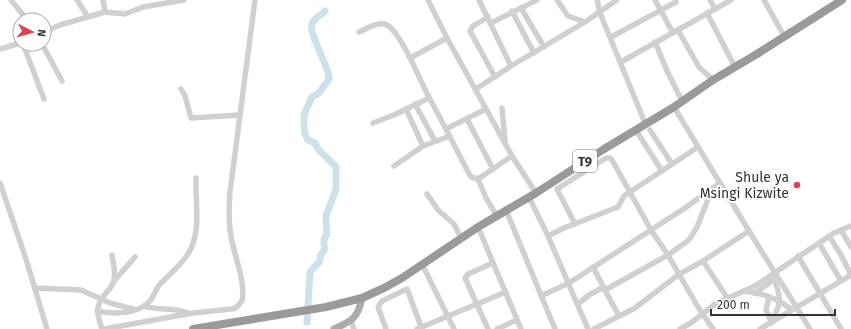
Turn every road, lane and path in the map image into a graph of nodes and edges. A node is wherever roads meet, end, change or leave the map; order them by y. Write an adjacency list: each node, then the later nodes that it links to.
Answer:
1 (11, 0): 22 (street)
2 (77, 0): 26 (street)
3 (103, 0): 23 (street)
4 (184, 0): 23 (street)
5 (255, 0): 59 (street)
6 (428, 0): 34 (street)
7 (479, 0): 27 (street)
8 (537, 0): 18 (street)
9 (557, 0): 28 (street)
10 (597, 0): 24 (street)
11 (617, 0): 24 (street)
12 (655, 0): 20 (street)
13 (710, 0): 19 (street)
14 (731, 0): 19 (street)
15 (764, 0): 32 (street)
16 (842, 0): 32 (highway, T9)
17 (676, 2): 20 (street)
18 (521, 8): 21 (street); 37 (street)
19 (715, 9): 25 (street)
20 (660, 10): 31 (street); 33 (street)
21 (512, 11): 27 (street); 41 (street)
22 (21, 12)
23 (105, 12): 26 (street)
24 (600, 13): 28 (street); 33 (street)
25 (708, 13): 31 (street); 45 (street)
26 (88, 16): 29 (street)
27 (489, 20): 44 (street); 46 (street)
28 (585, 22): 37 (street)
29 (52, 28)
30 (359, 32): 42 (street)
31 (676, 32): 35 (street); 47 (street)
32 (784, 36): 45 (highway, T9)
33 (611, 37): 43 (street)
34 (447, 38): 42 (street); 50 (street)
35 (655, 42): 43 (street); 53 (street)
36 (12, 45): 38 (street)
37 (544, 47): 41 (street)
38 (0, 49)
39 (26, 52): 52 (street)
40 (46, 52): 48 (street)
41 (534, 53): 44 (street)
42 (410, 58): 51 (street)
43 (621, 62): 62 (street)
44 (511, 66): 46 (street)
45 (735, 67): 47 (highway, T9)
46 (494, 77): 50 (street)
47 (713, 80): 53 (highway, T9)
48 (62, 81)
49 (181, 88): 59 (street)
50 (476, 89): 58 (street)
51 (429, 98): 54 (street); 63 (street)
52 (44, 99)
53 (682, 101): 55 (highway, T9)
54 (415, 104): 57 (street); 66 (street)
55 (674, 107): 62 (highway, T9); 69 (street)
56 (502, 108): 67 (street)
57 (406, 109): 61 (street); 68 (street)
58 (486, 109): 60 (street); 67 (street)
59 (240, 115): 129 (street)
60 (467, 119): 63 (street); 73 (street)
61 (372, 123)
62 (647, 127): 71 (street); 82 (highway, T9)
63 (446, 129): 65 (street)
64 (640, 135): 74 (street)
65 (450, 136): 66 (street); 76 (street)
66 (435, 141): 68 (street)
67 (506, 145): 70 (street)
68 (423, 146): 72 (street)
69 (698, 147): 71 (street); 77 (street)
70 (512, 156): 73 (street); 82 (street)
71 (672, 164): 74 (street)
72 (394, 166)
73 (493, 169): 76 (street)
74 (662, 171): 80 (street)
75 (196, 178): 125 (street)
76 (478, 178): 84 (street)
77 (720, 183): 79 (street); 90 (street)
78 (0, 185): 110 (street)
79 (712, 189): 88 (street); 97 (street)
80 (630, 192): 85 (street); 85 (street); 88 (street)
81 (427, 194): 93 (street)
82 (533, 195): 83 (highway, T9); 91 (street)
83 (506, 210): 84 (highway, T9); 117 (street)
84 (496, 216): 87 (highway, T9)
85 (575, 224): 91 (street)
86 (851, 226): 89 (street)
87 (478, 227): 93 (highway, T9); 101 (street)
88 (651, 230): 97 (street); 103 (street)
89 (841, 230): 92 (street); 95 (street)
90 (749, 231): 100 (street); 105 (street)
91 (548, 236): 109 (street)
92 (829, 236): 94 (street); 106 (street)
93 (461, 238): 102 (highway, T9)
94 (819, 243): 98 (street); 108 (street)
95 (851, 247)
96 (112, 255): 107 (street)
97 (668, 255): 104 (street); 111 (street)
98 (798, 256): 105 (street); 115 (street)
99 (135, 257): 107 (street)
100 (703, 261): 104 (street); 121 (street)
101 (494, 263): 113 (street); 124 (street)
102 (422, 264): 119 (highway, T9); 131 (street)
103 (593, 267): 109 (street); 111 (street)
104 (678, 275): 130 (street); 132 (street)
105 (775, 275): 112 (street); 114 (street); 122 (street); 127 (street)
106 (851, 275): 108 (street)
107 (114, 281): 120 (street)
108 (841, 281): 115 (street)
109 (569, 283): 117 (street); 123 (street)
110 (35, 288): 116 (street); 136 (street)
111 (604, 289): 123 (street); 132 (street)
112 (744, 291): 114 (street); 121 (street)
113 (506, 292): 124 (street); 134 (street)
114 (755, 293): 118 (street)
115 (820, 293): 127 (street); 154 (street)
116 (91, 294): 120 (street); 126 (street)
117 (541, 296): 147 (street)
118 (769, 297): 122 (street); 135 (street)
119 (362, 298): 133 (main road); 138 (highway, T9)
120 (101, 299): 126 (street); 128 (street)
121 (728, 299): 130 (street)
122 (780, 301): 127 (street); 135 (street)
123 (578, 304): 148 (street)
124 (478, 305): 131 (street); 144 (street)
125 (144, 306): 128 (street); 129 (street)
126 (98, 309): 128 (street); 137 (street)
127 (794, 309): 135 (street); 153 (street)
128 (136, 310)
129 (188, 313): 137 (street)
130 (703, 314): 150 (street); 151 (street)
131 (448, 316): 142 (street); 143 (street)
132 (619, 316): 149 (street)
133 (351, 320): 139 (main road); 140 (street)
134 (517, 320): 145 (street); 146 (street)
135 (771, 322): 152 (street)
136 (47, 329)
137 (103, 329)
138 (193, 329)
139 (334, 329)
140 (354, 329)
141 (386, 329): 142 (street)
142 (420, 329)
143 (454, 329)
144 (488, 329)
145 (497, 329)
146 (521, 329)
147 (555, 329)
148 (588, 329)
149 (594, 329)
150 (680, 329)
151 (713, 329)
152 (760, 329)
153 (810, 329)
154 (841, 329)

